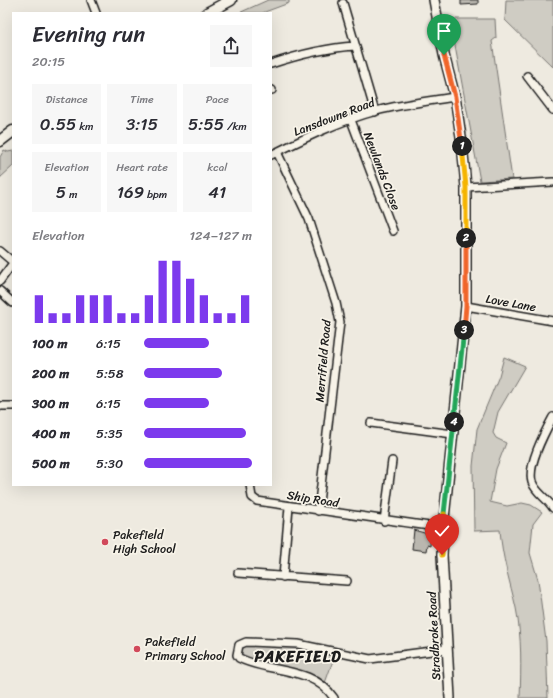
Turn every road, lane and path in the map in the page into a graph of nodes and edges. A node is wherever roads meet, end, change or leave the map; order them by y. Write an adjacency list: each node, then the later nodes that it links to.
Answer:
1 (92, 0): 5 (street)
2 (231, 0): 6 (highway)
3 (434, 0): 10 (main road, Stradbroke Road)
4 (346, 6): 7 (street)
5 (96, 12)
6 (209, 12)
7 (354, 46): 8 (street); 12 (street)
8 (272, 64)
9 (527, 76): 11 (street)
10 (455, 97): 12 (street, Lansdowne Road); 18 (main road, Stradbroke Road)
11 (553, 110)
12 (375, 112): 13 (street, Lansdowne Road)
13 (351, 120): 16 (street, Lansdowne Road); 19 (street, Newlands Close)
14 (12, 132): 15 (highway)
15 (0, 141)
16 (274, 154): 37 (street, Merrifield Road)
17 (553, 182): 18 (street)
18 (466, 187): 26 (main road, Stradbroke Road)
19 (393, 231)
20 (0, 251): 21 (street)
21 (12, 261)
22 (12, 263): 23 (street)
23 (0, 281)
24 (0, 291): 25 (street)
25 (12, 302)
26 (466, 306): 27 (street, Love Lane); 32 (main road, Stradbroke Road)
27 (553, 322)
28 (0, 406): 29 (street)
29 (12, 406)
30 (552, 422): 36 (street)
31 (371, 423): 32 (street)
32 (453, 434): 39 (main road, Stradbroke Road)
33 (392, 461): 38 (street)
34 (250, 486): 35 (street, Ship Road)
35 (289, 507): 37 (street, Ship Road); 41 (street)
36 (553, 508)
37 (318, 511): 38 (street, Ship Road)
38 (384, 521): 39 (street, Ship Road)
39 (443, 528): 43 (main road, Stradbroke Road)
40 (238, 574): 41 (street)
41 (282, 576): 42 (street)
42 (346, 581)
43 (447, 649): 44 (street); 45 (main road, Stradbroke Road)
44 (334, 698)
45 (450, 698)

